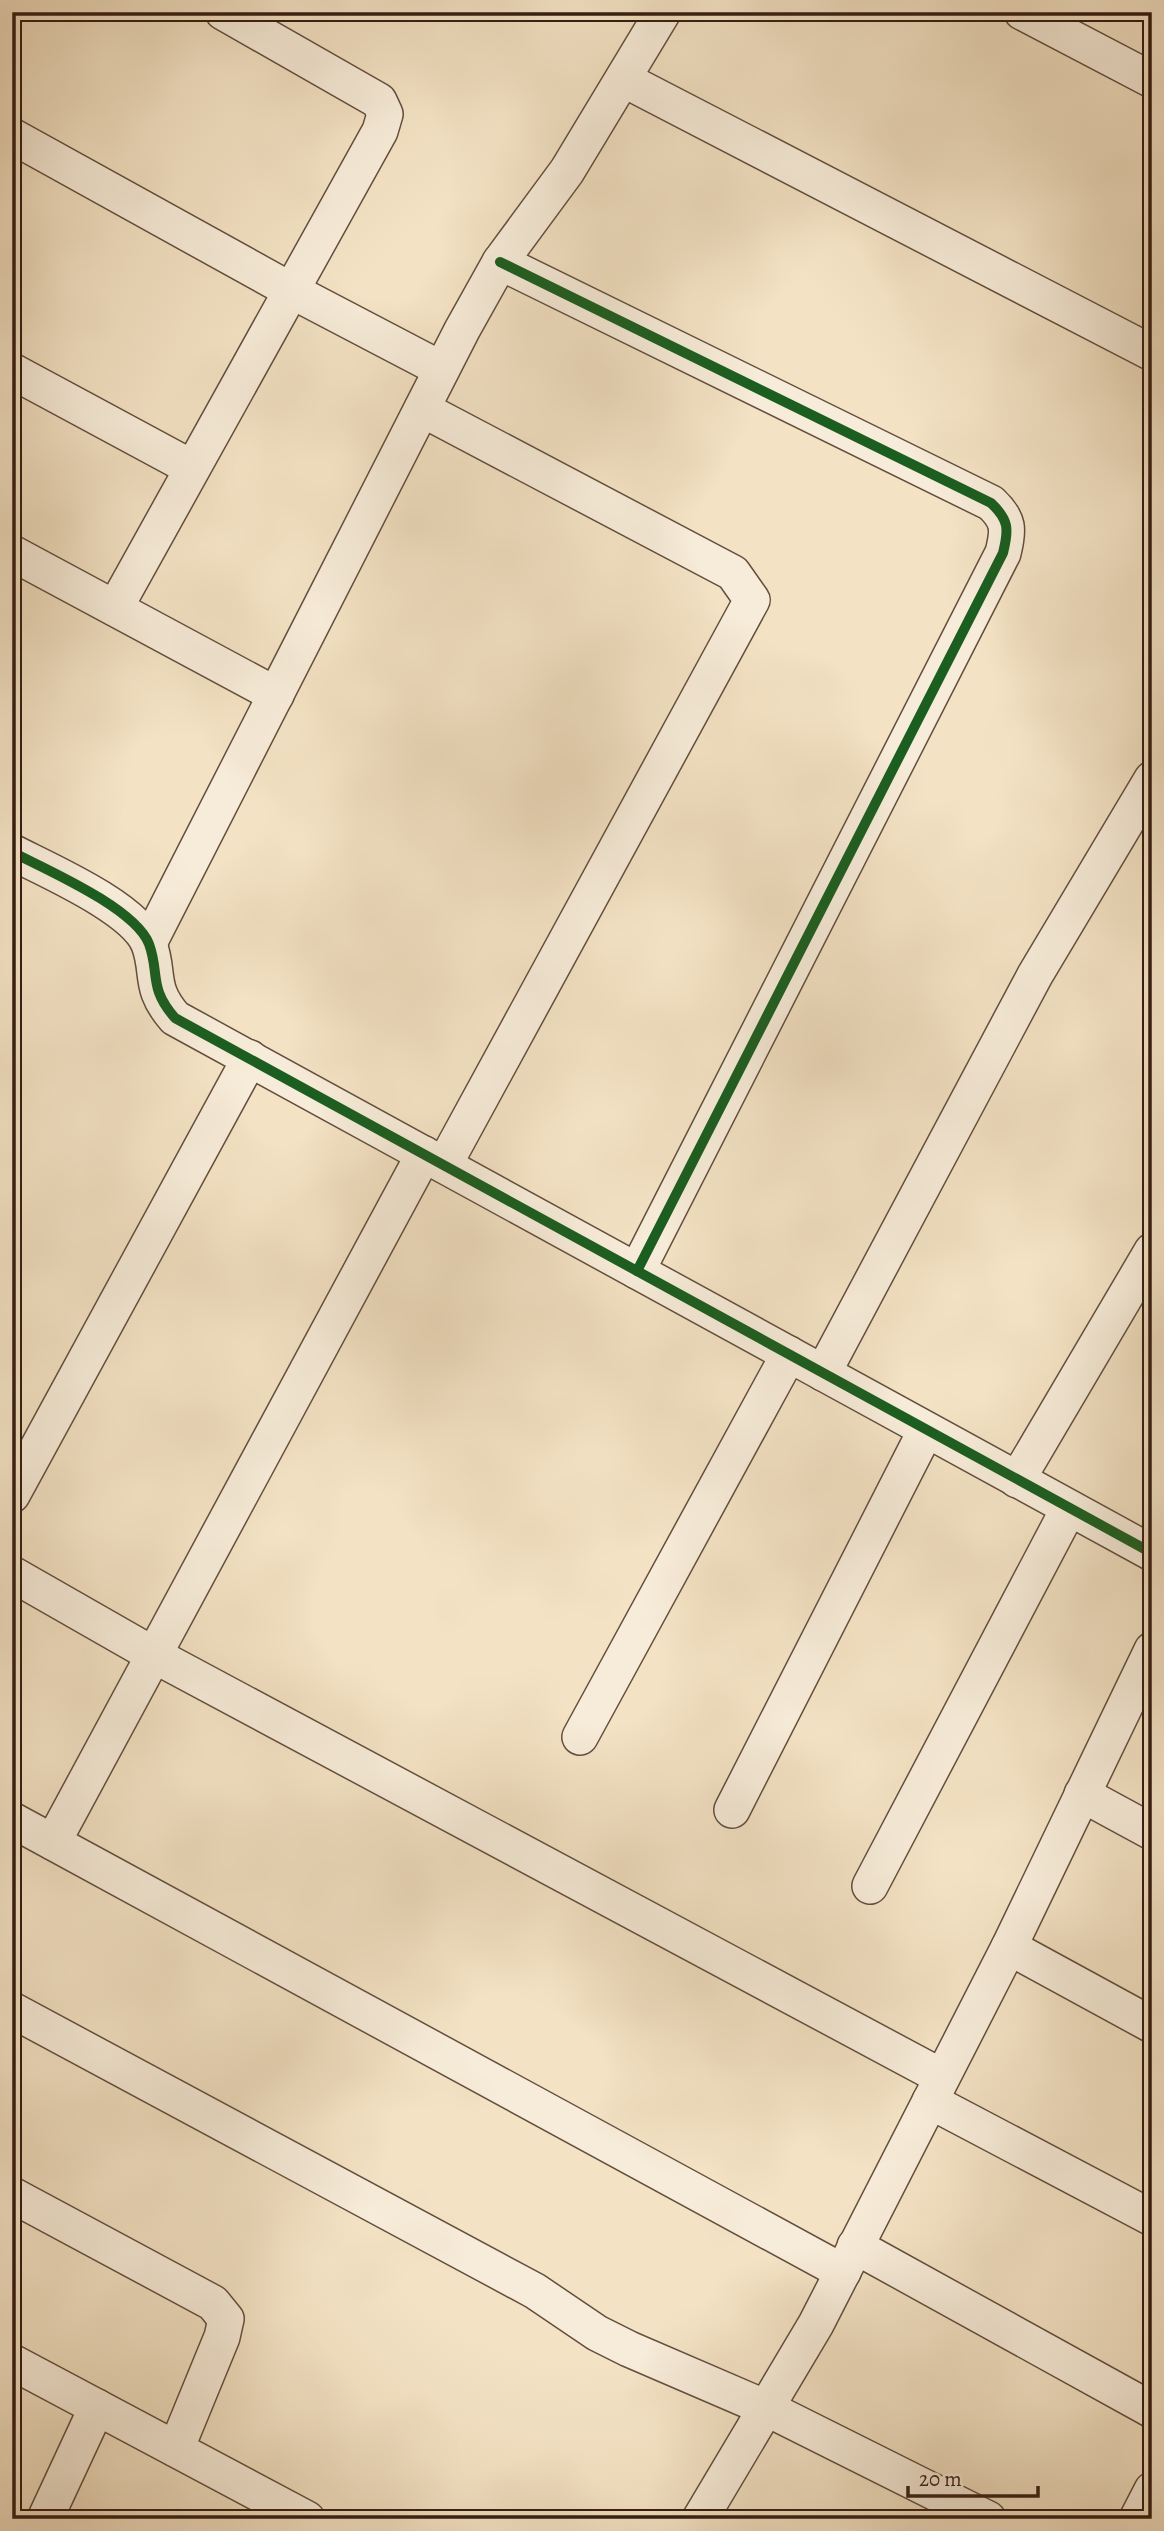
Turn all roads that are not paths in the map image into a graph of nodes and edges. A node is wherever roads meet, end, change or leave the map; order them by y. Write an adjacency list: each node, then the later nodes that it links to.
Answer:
1 (223, 12): 8 (street)
2 (663, 12): 4 (street)
3 (1022, 12): 5 (street)
4 (623, 79): 7 (street); 9 (street)
5 (1152, 80)
6 (12, 136): 8 (street)
7 (500, 262): 10 (street); 23 (street)
8 (292, 291): 10 (street); 13 (street)
9 (1152, 353)
10 (441, 369): 12 (street)
11 (12, 371): 13 (street)
12 (422, 408): 16 (street); 21 (street)
13 (192, 468): 15 (street)
14 (12, 554): 15 (street)
15 (115, 608): 16 (street)
16 (276, 695): 19 (street)
17 (1152, 779): 25 (street)
18 (12, 852): 19 (street)
19 (149, 943): 20 (street)
20 (250, 1058): 21 (street); 28 (street)
21 (434, 1160): 23 (street); 33 (street)
22 (1152, 1251): 27 (street)
23 (637, 1271): 24 (street)
24 (789, 1354): 25 (street); 34 (street)
25 (823, 1373): 26 (street)
26 (926, 1430): 27 (street); 36 (street)
27 (1017, 1480): 29 (street)
28 (12, 1495)
29 (1069, 1508): 30 (street); 40 (street)
30 (1152, 1553)
31 (12, 1574): 33 (street)
32 (1152, 1650): 35 (street)
33 (152, 1654): 39 (street); 44 (street)
34 (580, 1737)
35 (1082, 1794): 38 (street); 41 (street)
36 (732, 1810)
37 (12, 1820): 39 (street)
38 (1152, 1832)
39 (53, 1842): 47 (street)
40 (870, 1886)
41 (1009, 1947): 43 (street); 44 (street)
42 (12, 2010): 50 (street)
43 (1152, 2025)
44 (936, 2089): 46 (street); 47 (street)
45 (12, 2195): 52 (street)
46 (1152, 2218)
47 (849, 2259): 50 (street); 51 (street)
48 (12, 2361): 49 (street)
49 (97, 2407): 52 (street); 54 (street)
50 (766, 2408): 56 (street); 57 (street)
51 (1152, 2410)
52 (176, 2449): 55 (street)
53 (1152, 2490): 58 (street)
54 (46, 2519)
55 (307, 2519)
56 (700, 2519)
57 (988, 2519)
58 (1137, 2519)

